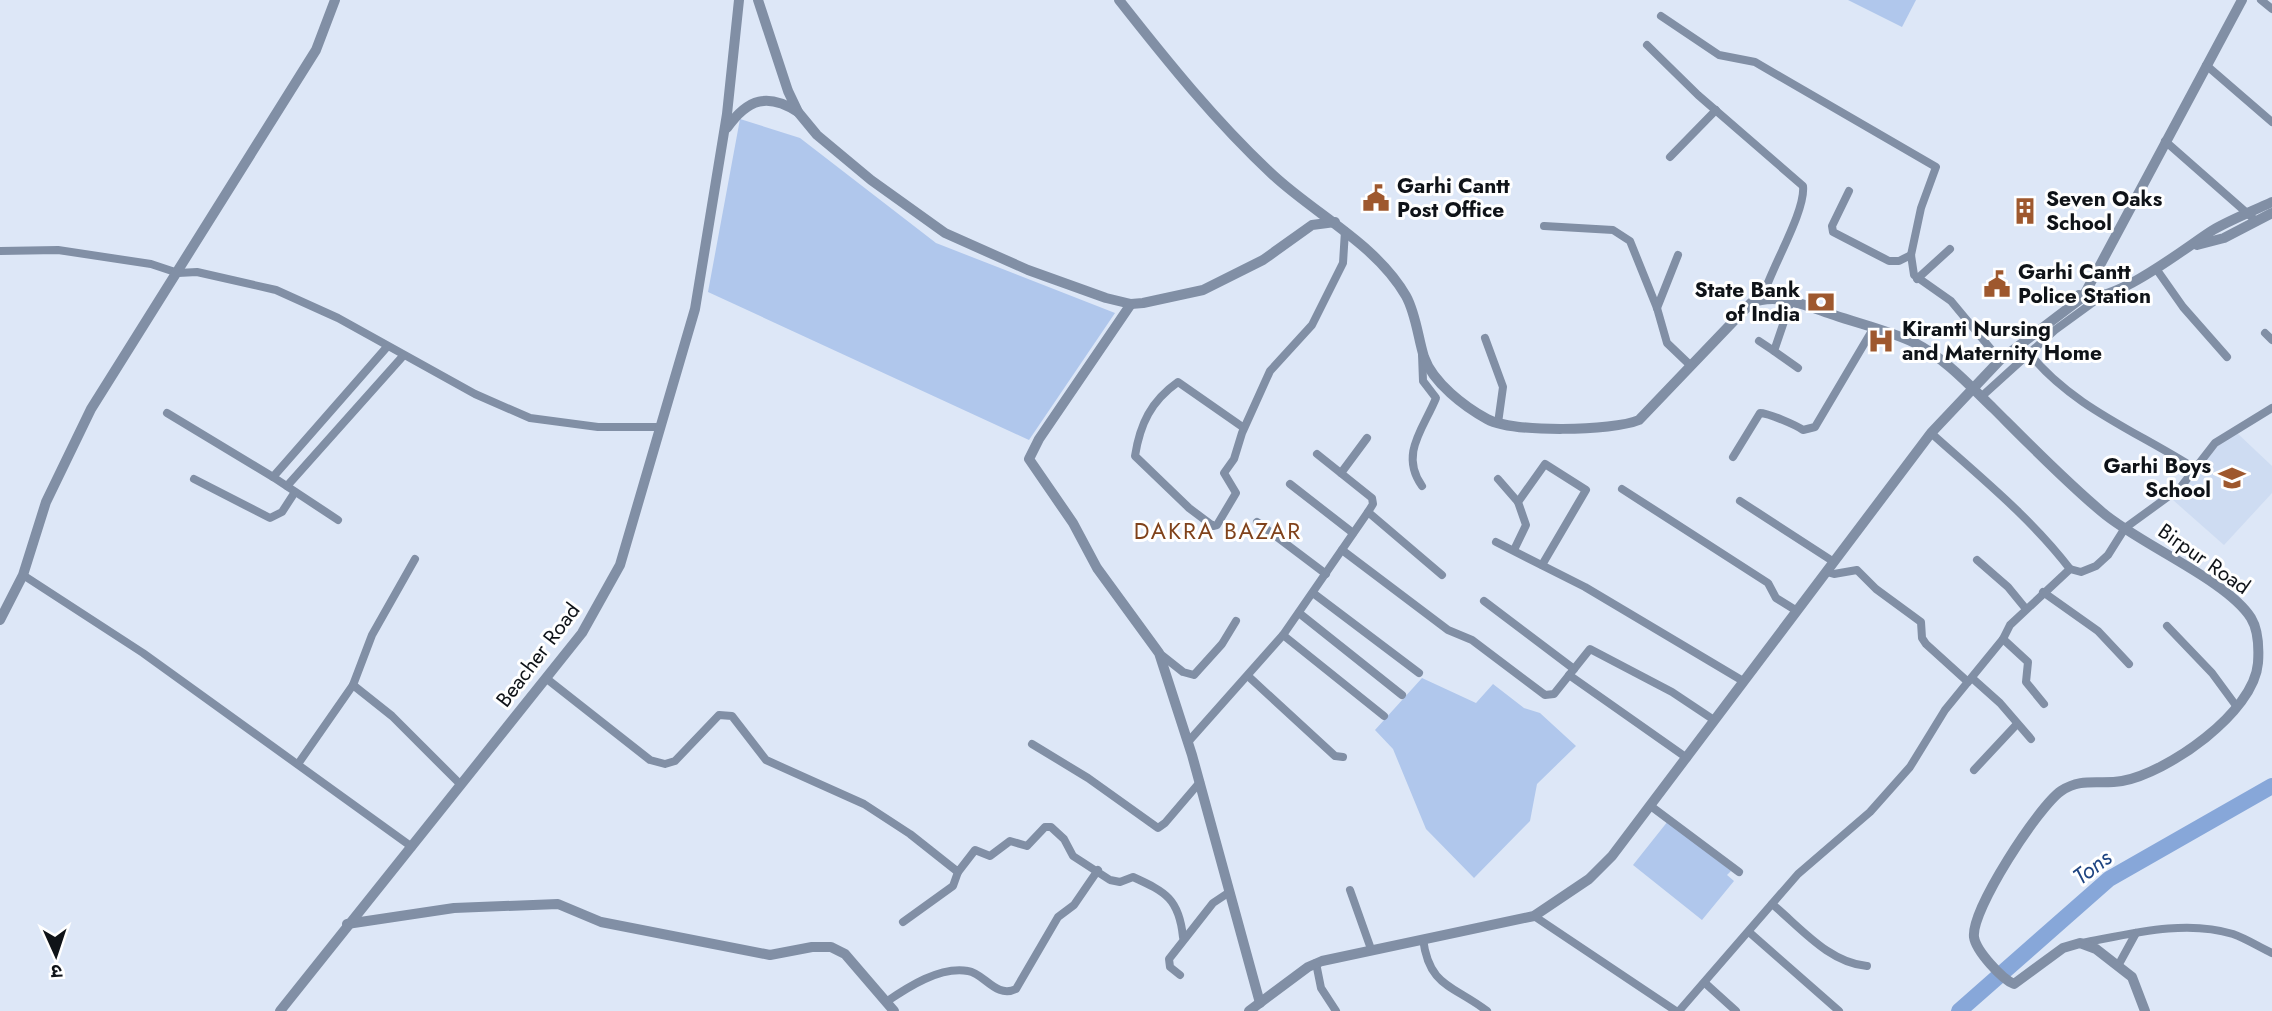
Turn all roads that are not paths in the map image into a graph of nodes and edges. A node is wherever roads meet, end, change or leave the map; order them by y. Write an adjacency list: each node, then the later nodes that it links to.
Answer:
1 (335, 0): 30 (street)
2 (739, 0): 15 (street, Beacher Road)
3 (758, 0): 13 (street)
4 (1119, 0): 22 (street)
5 (2234, 0): 33 (street)
6 (2242, 0): 11 (street)
7 (2261, 0): 8 (street)
8 (2272, 9)
9 (1661, 16): 28 (street)
10 (1647, 45): 12 (street)
11 (2206, 65): 14 (street); 16 (street)
12 (1716, 110): 17 (street); 34 (street)
13 (799, 112): 15 (street); 36 (street)
14 (2272, 122)
15 (724, 133): 57 (street, Beacher Road)
16 (2165, 141): 21 (street); 33 (street)
17 (1670, 157)
18 (1849, 191): 28 (street)
19 (2272, 202): 21 (street)
20 (2272, 213): 21 (street)
21 (2252, 217): 29 (street)
22 (1335, 222): 24 (street); 36 (street)
23 (1544, 226): 37 (street)
24 (1345, 231): 44 (street); 58 (street)
25 (1950, 249): 31 (street)
26 (0, 251): 30 (street)
27 (1678, 255): 37 (street)
28 (1911, 255): 31 (street)
29 (2157, 270): 32 (street); 48 (street)
30 (178, 273): 43 (street); 90 (street)
31 (1917, 279): 49 (street)
32 (2101, 296): 33 (street); 46 (street)
33 (2078, 298): 49 (street)
34 (1762, 299): 35 (street, Birpur Road); 50 (street)
35 (1791, 302): 38 (street, Birpur Road); 45 (street)
36 (1131, 304): 103 (street)
37 (1657, 308): 50 (street)
38 (1873, 329): 52 (street, Birpur Road); 62 (street)
39 (2264, 333): 41 (street)
40 (1485, 338): 56 (street)
41 (2272, 340)
42 (1759, 341): 45 (street)
43 (386, 348): 47 (street); 65 (street)
44 (1422, 351): 56 (street); 70 (street)
45 (1773, 351): 51 (street)
46 (2029, 353): 53 (street); 63 (street)
47 (402, 356): 57 (street); 69 (street)
48 (2227, 357)
49 (2000, 360): 52 (street)
50 (1690, 365): 56 (street)
51 (1798, 368)
52 (1972, 388): 53 (street, Birpur Road); 59 (street)
53 (1982, 397): 78 (street, Birpur Road)
54 (2272, 408): 63 (street)
55 (167, 414): 65 (street)
56 (1498, 424)
57 (660, 427): 108 (street, Beacher Road)
58 (1244, 428): 58 (street)
59 (1931, 433): 85 (street); 87 (street)
60 (1367, 439): 64 (street)
61 (1317, 454): 64 (street)
62 (1732, 457)
63 (2194, 468): 78 (street)
64 (1341, 473): 75 (street)
65 (273, 477): 69 (street)
66 (194, 479): 72 (street)
67 (1498, 479): 74 (street)
68 (1290, 484): 79 (street)
69 (287, 486): 72 (street)
70 (1422, 486)
71 (1622, 489): 96 (street)
72 (295, 492): 76 (street)
73 (1740, 501): 85 (street)
74 (1518, 502): 82 (street); 86 (street)
75 (1368, 512): 79 (street); 91 (street)
76 (338, 520)
77 (1257, 522): 89 (street)
78 (2125, 528): 87 (street); 114 (street, Birpur Road)
79 (1353, 534): 81 (street)
80 (1496, 541): 82 (street)
81 (1342, 550): 89 (street); 105 (street)
82 (1514, 550): 86 (street)
83 (415, 559): 111 (street)
84 (1977, 560): 95 (street)
85 (1834, 562): 88 (street)
86 (1542, 565): 110 (street)
87 (2070, 569): 92 (street)
88 (1827, 572): 96 (street); 109 (street)
89 (1326, 574): 93 (street)
90 (23, 575): 98 (street); 123 (street)
91 (1442, 575)
92 (2043, 592): 95 (street); 104 (street)
93 (1314, 593): 97 (street); 106 (street)
94 (1484, 601): 105 (street)
95 (2026, 609): 102 (street)
96 (1797, 611): 110 (street)
97 (1299, 614): 101 (street); 112 (street)
98 (0, 620)
99 (1236, 621): 103 (street)
100 (2167, 626): 114 (street)
101 (1283, 635): 107 (street); 115 (street)
102 (2003, 639): 109 (street); 113 (street)
103 (1159, 653): 119 (street)
104 (2130, 664)
105 (1572, 672): 116 (street); 122 (street)
106 (1419, 673)
107 (1248, 676): 119 (street); 121 (street)
108 (547, 679): 126 (street, Beacher Road); 130 (street)
109 (1970, 680): 117 (street); 134 (street)
110 (1743, 681): 116 (street)
111 (353, 685): 123 (street); 126 (street)
112 (1402, 695)
113 (2044, 704)
114 (2237, 707): 142 (street)
115 (1384, 716)
116 (1714, 720): 122 (street)
117 (2017, 724): 118 (street); 124 (street)
118 (2031, 739)
119 (1188, 742): 125 (street)
120 (1032, 744): 125 (street)
121 (1343, 757)
122 (1687, 758): 127 (street)
123 (298, 764): 128 (street)
124 (1974, 770)
125 (1200, 782): 133 (street)
126 (460, 784): 128 (street, Beacher Road)
127 (1652, 807): 131 (street); 135 (street)
128 (412, 847): 137 (street, Beacher Road)
129 (1098, 870): 130 (street); 140 (street); 150 (street)
130 (958, 872): 136 (street)
131 (1739, 872)
132 (1350, 890): 143 (street)
133 (1228, 893): 140 (street); 151 (street)
134 (1772, 904): 138 (street); 147 (street)
135 (1534, 916): 141 (street); 152 (street)
136 (903, 922)
137 (347, 924): 150 (street); 153 (street, Beacher Road)
138 (1749, 932): 149 (street); 159 (street)
139 (2136, 933): 142 (street); 144 (street); 146 (street)
140 (1184, 937): 148 (street)
141 (1423, 939): 143 (street); 157 (street)
142 (2080, 943): 146 (street)
143 (1371, 949): 145 (street)
144 (2272, 953)
145 (1316, 963): 151 (street); 156 (street)
146 (2119, 964): 160 (street)
147 (1867, 966)
148 (1180, 975)
149 (1704, 983): 152 (street); 158 (street)
150 (886, 1002): 154 (street)
151 (1260, 1003): 155 (street)
152 (1673, 1010)
153 (280, 1011)
154 (894, 1011)
155 (1249, 1011)
156 (1336, 1011)
157 (1487, 1011)
158 (1736, 1011)
159 (1839, 1011)
160 (2145, 1011)

